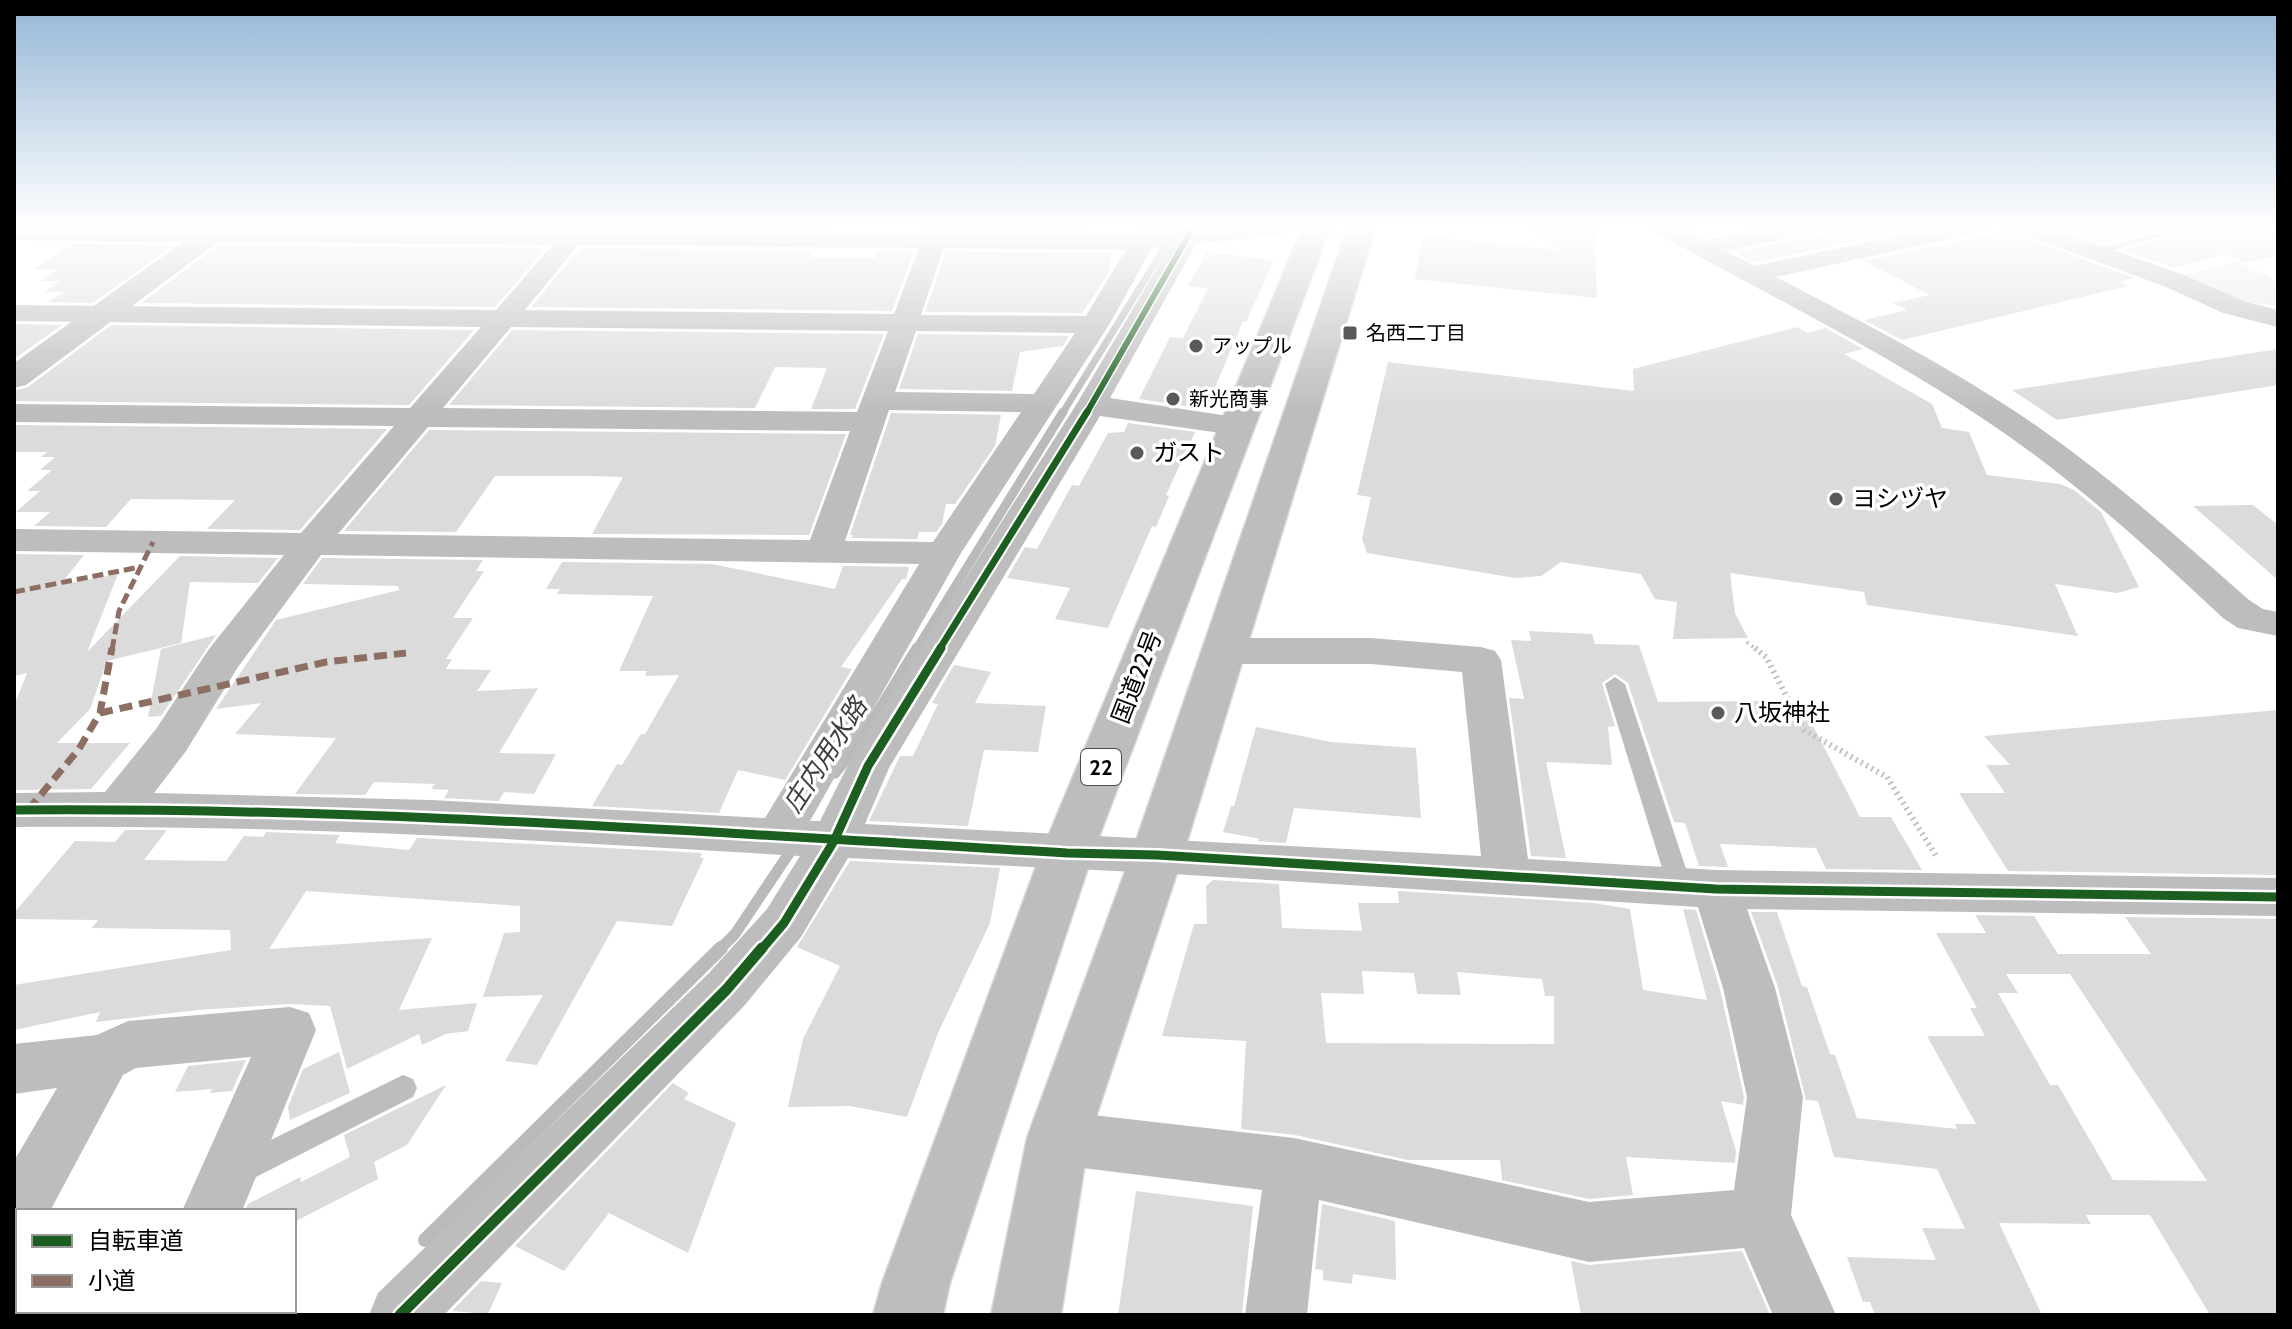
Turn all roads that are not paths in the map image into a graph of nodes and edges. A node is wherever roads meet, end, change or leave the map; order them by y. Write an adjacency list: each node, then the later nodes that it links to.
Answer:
1 (137, 288): 11 (main road)
2 (529, 288): 12 (street)
3 (917, 288): 14 (street)
4 (1125, 288): 15 (street)
5 (1143, 288): 18 (street)
6 (1292, 288): 22 (main road, 国道22号 / 22)
7 (1342, 288): 28 (main road)
8 (1777, 288): 27 (street)
9 (2191, 288): 13 (street)
10 (14, 313): 11 (street)
11 (101, 314): 12 (street); 16 (main road)
12 (502, 319): 14 (street); 21 (street)
13 (2278, 319)
14 (905, 323): 15 (street); 19 (street)
15 (1095, 325): 17 (street)
16 (14, 378)
17 (1043, 403): 19 (street); 26 (street)
18 (1091, 405): 22 (street); 32 (street)
19 (873, 412): 21 (street); 25 (street)
20 (14, 413): 21 (street)
21 (419, 417): 24 (street)
22 (1235, 426): 33 (main road, 国道22号 / 22)
23 (14, 540): 24 (street)
24 (311, 544): 25 (street); 30 (street)
25 (824, 551): 26 (street)
26 (943, 553): 32 (street)
27 (2278, 624)
28 (1223, 651): 34 (main road); 35 (street)
29 (1615, 684): 36 (lane)
30 (117, 809): 31 (street); 32 (street)
31 (14, 810)
32 (805, 838): 33 (street); 46 (street)
33 (1067, 853): 34 (street); 47 (main road, 国道22号 / 22)
34 (1157, 855): 35 (street); 41 (main road)
35 (1507, 878): 36 (street)
36 (1698, 888): 37 (street); 45 (street)
37 (2278, 897)
38 (104, 1058): 39 (street); 43 (street); 44 (street)
39 (14, 1069)
40 (403, 1088): 43 (lane)
41 (1058, 1138): 42 (street); 48 (main road)
42 (1294, 1166): 45 (street); 49 (street)
43 (218, 1194)
44 (19, 1209)
45 (1761, 1217): 50 (street)
46 (400, 1315)
47 (908, 1315)
48 (1026, 1315)
49 (1276, 1315)
50 (1805, 1315)

